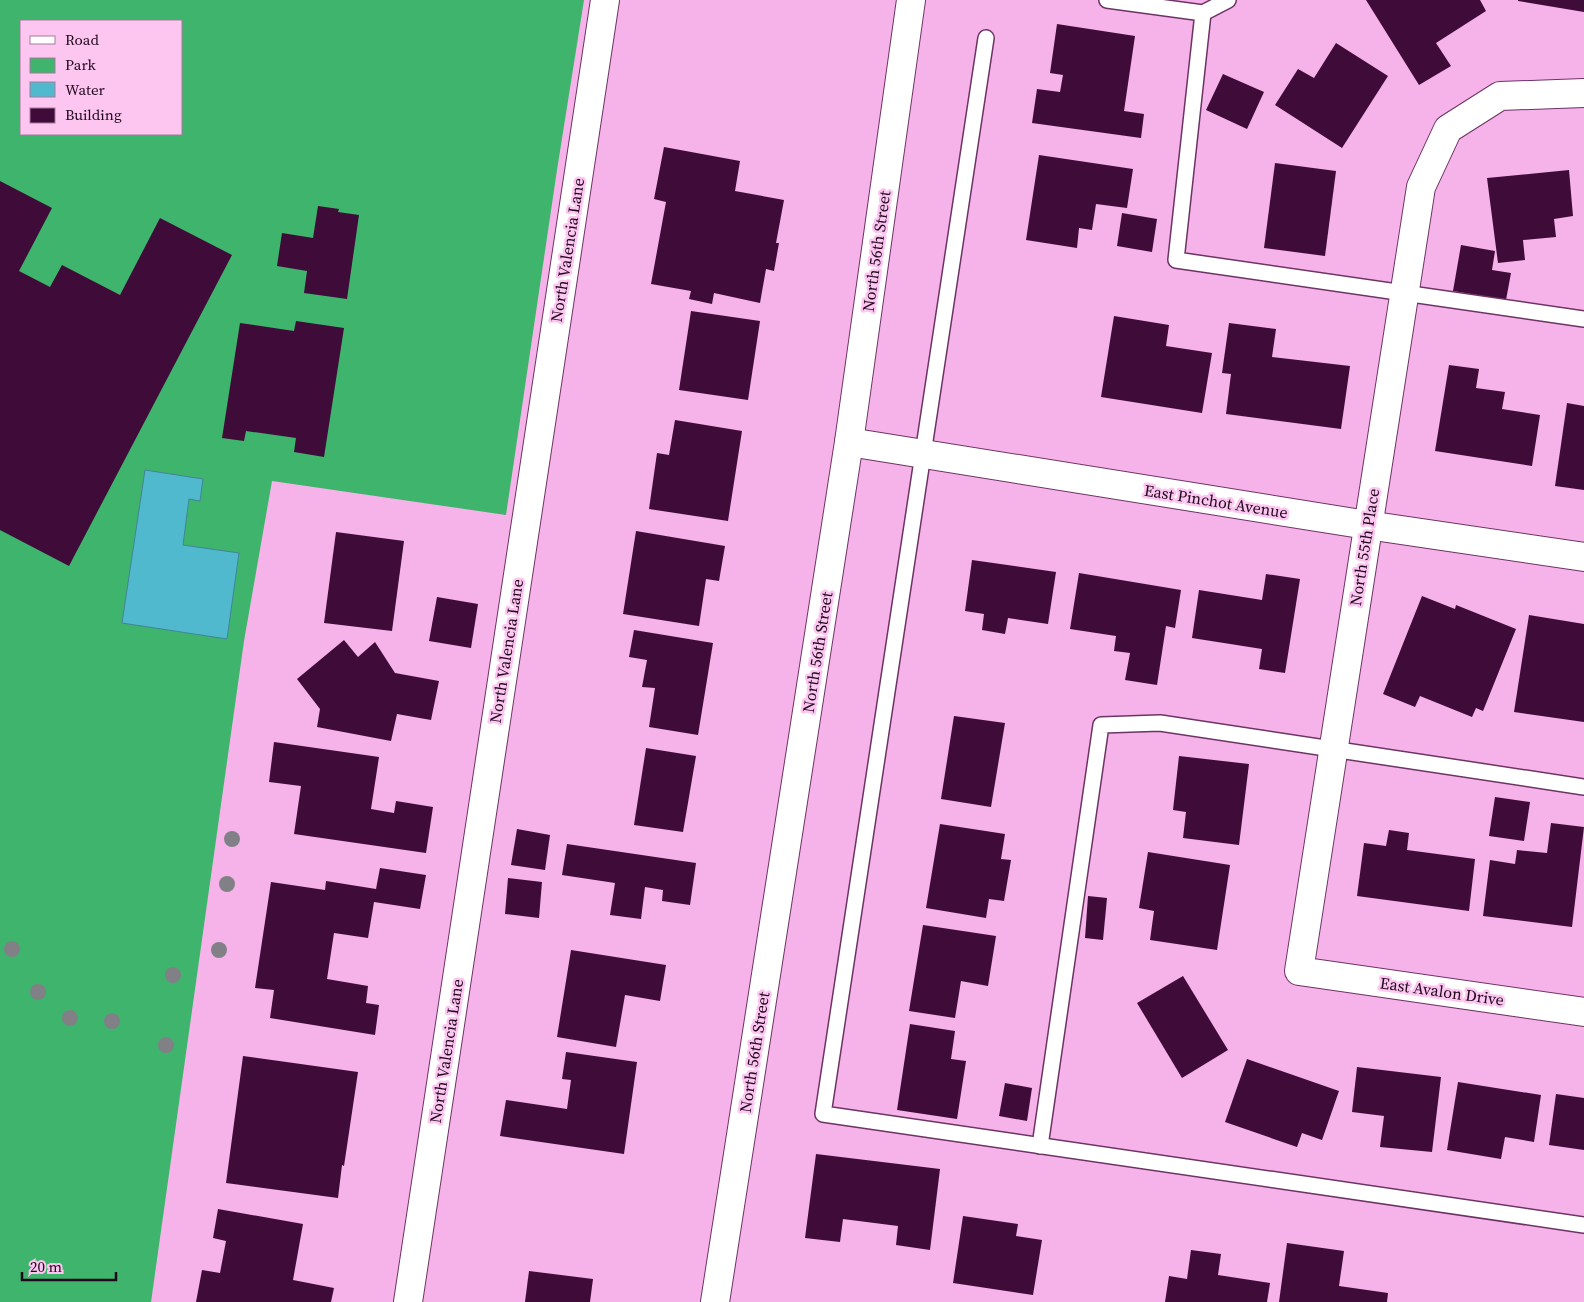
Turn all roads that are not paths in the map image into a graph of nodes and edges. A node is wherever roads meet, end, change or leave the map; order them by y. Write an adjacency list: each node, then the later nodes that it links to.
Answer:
1 (605, 0): 20 (street, North Valencia Lane)
2 (911, 0): 10 (street, North 56th Street)
3 (1107, 0): 5 (lane)
4 (1228, 0): 5 (lane)
5 (1203, 14): 8 (lane)
6 (986, 38): 11 (lane)
7 (1584, 93): 8 (street, North 55th Place)
8 (1404, 292): 9 (lane); 12 (street, North 55th Place)
9 (1584, 319)
10 (849, 442): 11 (street, East Pinchot Avenue); 21 (street, North 56th Street)
11 (922, 454): 12 (street, East Pinchot Avenue); 18 (lane)
12 (1367, 525): 13 (street, East Pinchot Avenue); 14 (street, North 55th Place)
13 (1584, 557)
14 (1333, 750): 15 (lane); 16 (street, North 55th Place); 18 (lane)
15 (1584, 787)
16 (1299, 971): 17 (street, East Avalon Drive)
17 (1584, 1012)
18 (1040, 1146): 19 (lane)
19 (1584, 1225)
20 (408, 1302)
21 (715, 1302)

